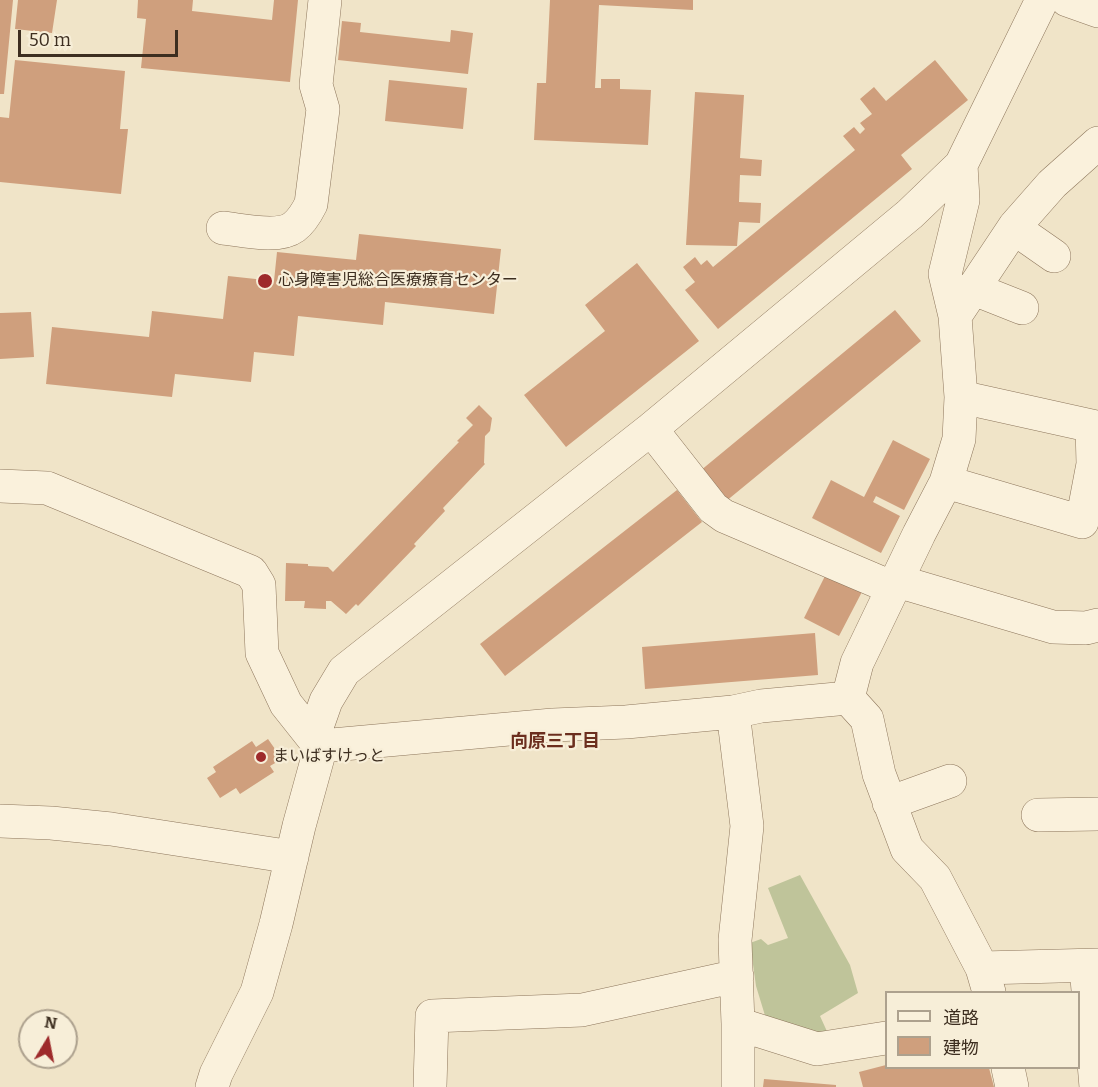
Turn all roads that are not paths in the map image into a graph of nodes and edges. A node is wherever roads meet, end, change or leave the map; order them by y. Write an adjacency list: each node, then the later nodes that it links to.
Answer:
1 (325, 0): 8 (street)
2 (1042, 0): 6 (street)
3 (1067, 0): 4 (street)
4 (1098, 11)
5 (1097, 145): 7 (street)
6 (961, 165): 12 (street); 14 (street)
7 (1015, 226): 9 (street); 10 (street)
8 (222, 228)
9 (1054, 256)
10 (974, 288): 11 (street); 12 (street)
11 (1022, 308)
12 (955, 316): 13 (street)
13 (961, 397): 15 (street); 15 (street)
14 (651, 429): 17 (street); 21 (street)
15 (946, 482): 17 (street)
16 (0, 486): 21 (street)
17 (895, 585): 18 (street); 19 (street)
18 (1098, 625)
19 (848, 698): 20 (street); 23 (street)
20 (734, 712): 21 (street); 29 (street)
21 (319, 731): 27 (street)
22 (950, 781): 23 (street)
23 (890, 802): 30 (street)
24 (1098, 814): 25 (street)
25 (1038, 815)
26 (0, 821): 27 (street)
27 (292, 858): 34 (street)
28 (1092, 965): 30 (street); 38 (street)
29 (736, 976): 31 (street); 35 (street)
30 (986, 980)
31 (738, 1024): 32 (street); 36 (street)
32 (885, 1038)
33 (1008, 1069): 37 (street)
34 (212, 1087)
35 (430, 1087)
36 (738, 1087)
37 (1012, 1087)
38 (1096, 1087)

